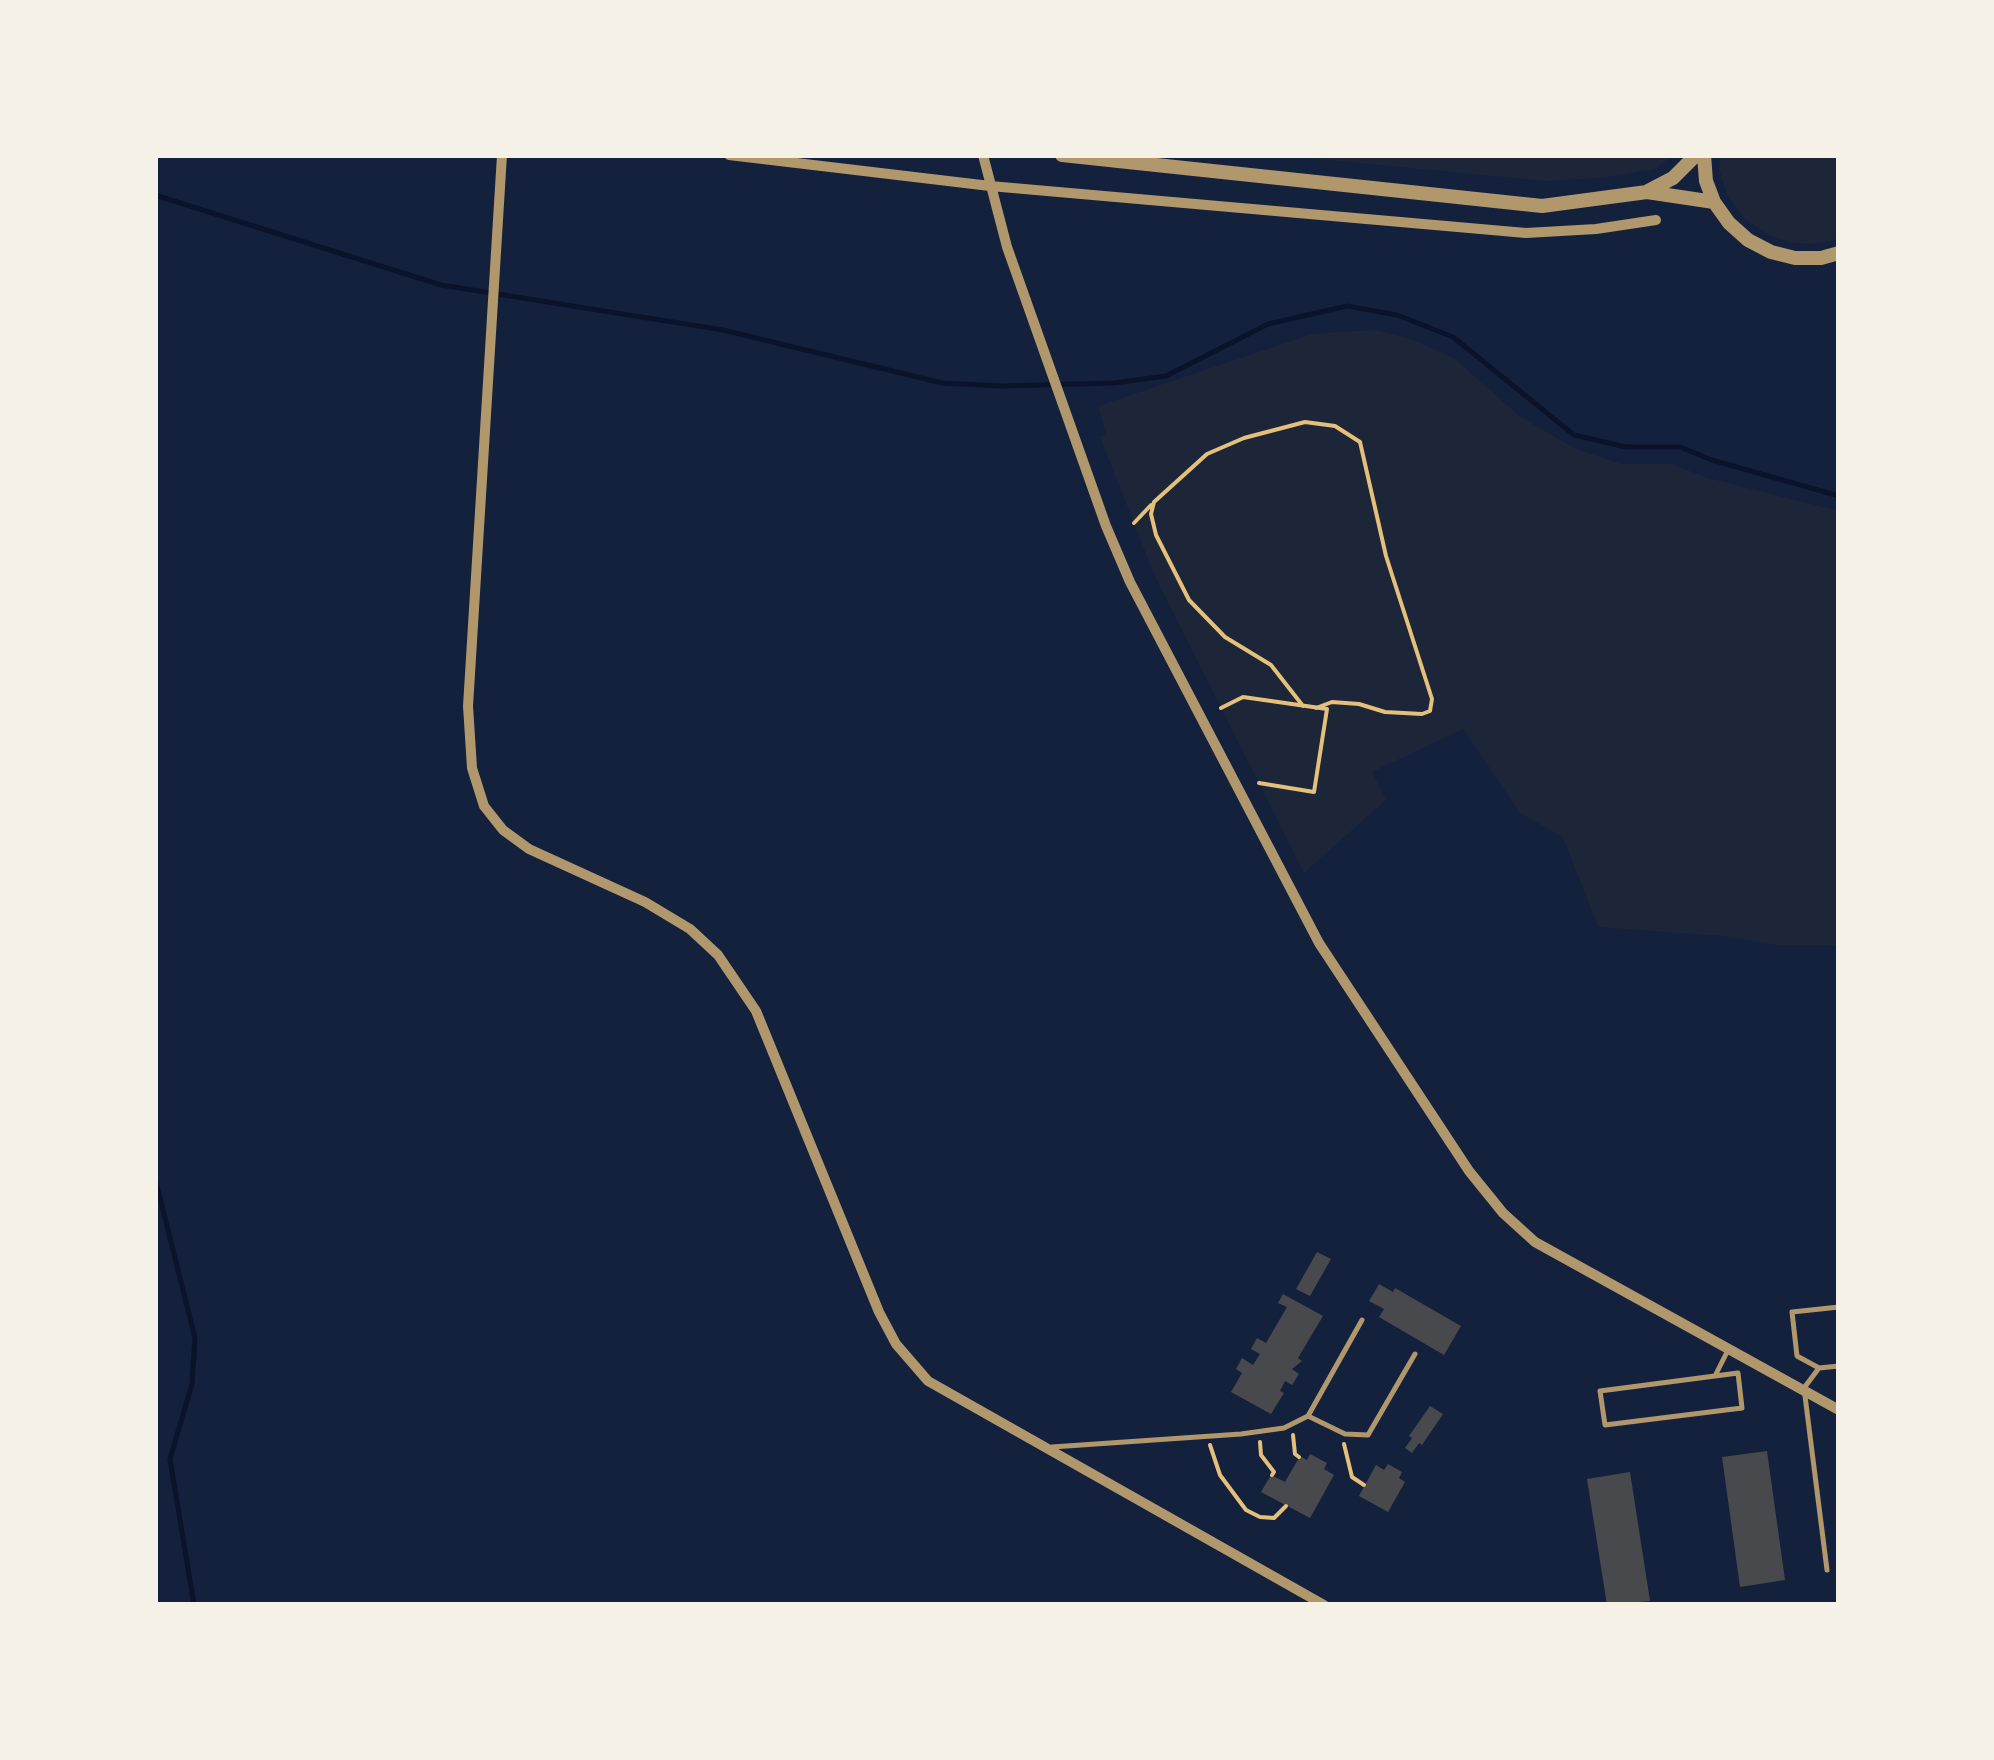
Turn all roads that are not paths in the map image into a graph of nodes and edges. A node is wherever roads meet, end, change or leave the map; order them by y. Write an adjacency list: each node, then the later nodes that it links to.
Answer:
1 (502, 155): 22 (street)
2 (729, 155): 7 (street)
3 (983, 155): 7 (street)
4 (1062, 155): 8 (street)
5 (1696, 155): 8 (street)
6 (1704, 155): 9 (street)
7 (990, 186): 10 (street); 14 (street)
8 (1647, 192): 9 (street)
9 (1714, 202): 11 (street)
10 (1656, 220)
11 (1839, 253)
12 (1839, 1306): 17 (lane)
13 (1362, 1320): 21 (lane)
14 (1730, 1348): 18 (lane); 19 (street)
15 (1414, 1354): 21 (lane)
16 (1839, 1366): 17 (lane)
17 (1819, 1368): 19 (lane)
18 (1715, 1376): 18 (lane)
19 (1804, 1388): 20 (street); 23 (lane)
20 (1839, 1410)
21 (1308, 1416): 22 (lane)
22 (1044, 1448): 24 (street)
23 (1827, 1570)
24 (1324, 1605)

